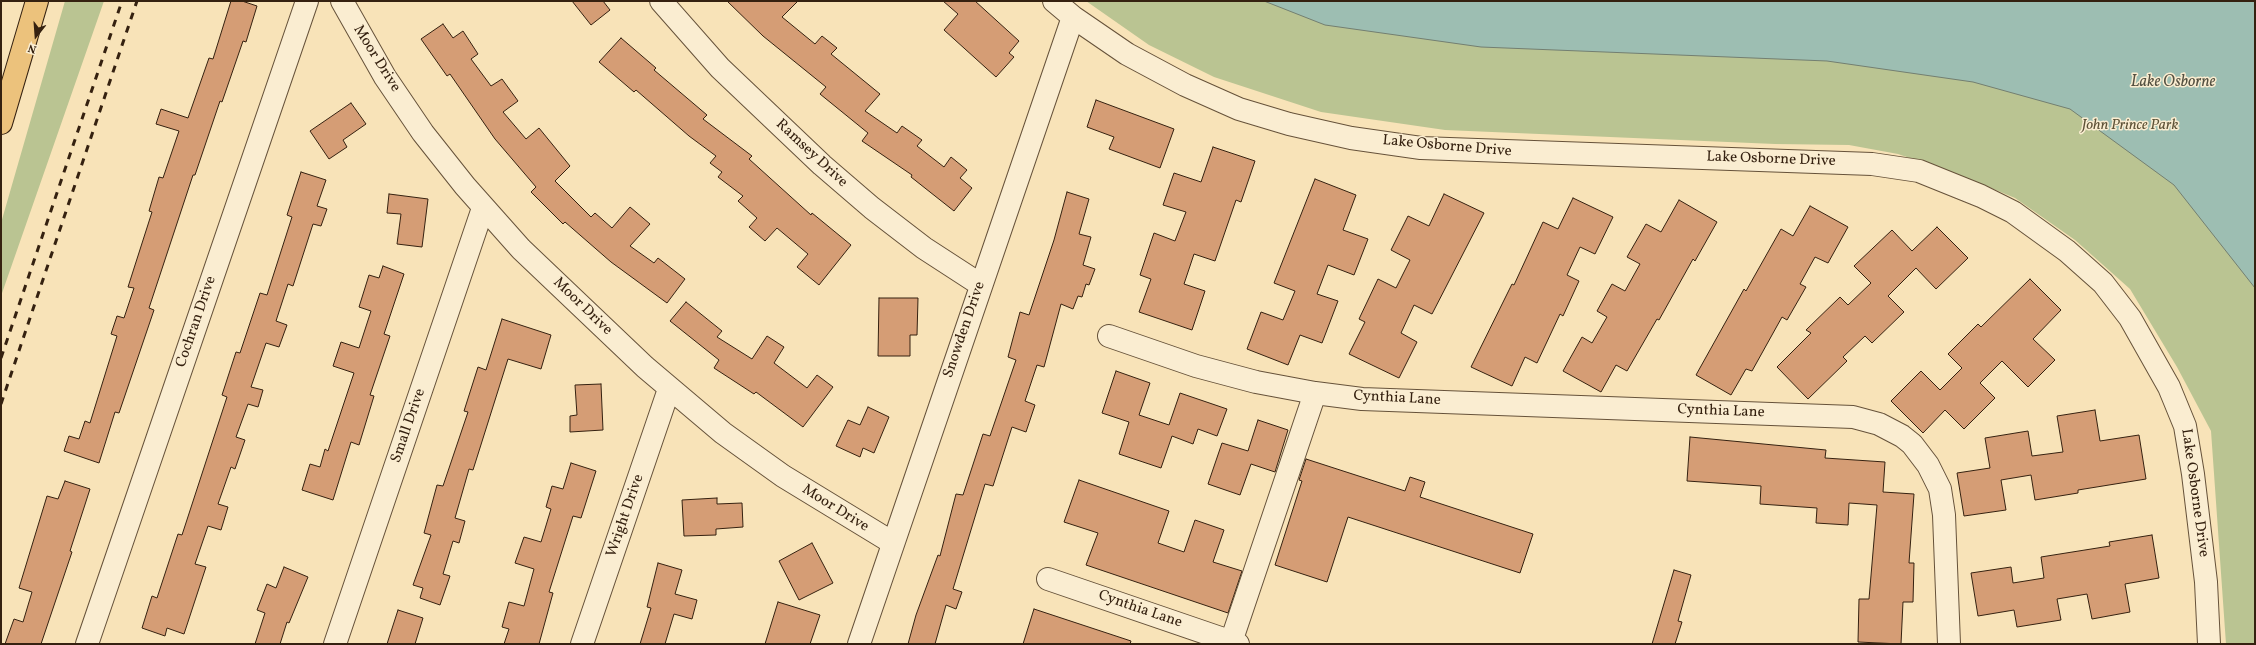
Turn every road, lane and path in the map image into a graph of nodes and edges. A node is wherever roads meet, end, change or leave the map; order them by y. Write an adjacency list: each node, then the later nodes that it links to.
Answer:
1 (37, 1): 7 (highway)
2 (306, 1): 16 (street, Cochran Drive)
3 (342, 1): 8 (street, Moor Drive)
4 (660, 1): 9 (street, Ramsey Drive)
5 (1054, 1): 6 (street, Lake Osborne Drive)
6 (1073, 17): 9 (street, Snowden Drive); 21 (street, Lake Osborne Drive)
7 (1, 123)
8 (484, 208): 11 (street, Moor Drive); 17 (street, Small Drive)
9 (981, 285): 13 (street, Snowden Drive)
10 (1109, 336): 12 (street, Cynthia Lane)
11 (669, 389): 13 (street, Moor Drive); 18 (street, Wright Drive)
12 (1315, 393): 15 (street, Cynthia Lane); 20 (street, Cynthia Lane)
13 (893, 544): 19 (street, Snowden Drive)
14 (1048, 579): 15 (street, Cynthia Lane)
15 (1234, 643)
16 (87, 644)
17 (335, 644)
18 (582, 644)
19 (859, 644)
20 (1949, 644)
21 (2208, 644)

